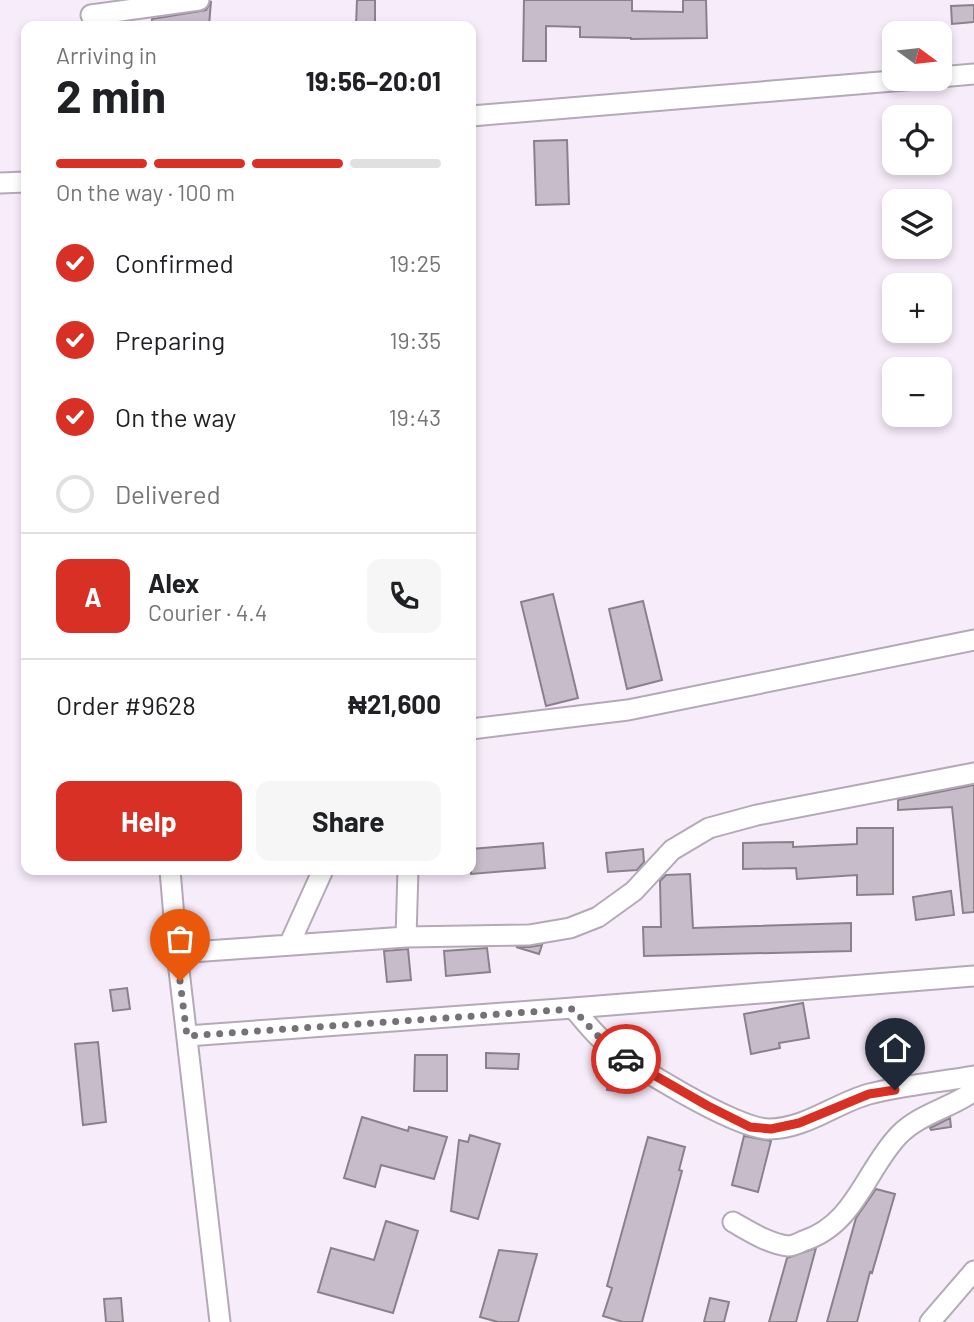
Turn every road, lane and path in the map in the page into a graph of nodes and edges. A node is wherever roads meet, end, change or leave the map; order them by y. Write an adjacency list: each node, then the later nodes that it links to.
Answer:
1 (199, 0): 2 (street)
2 (91, 14)
3 (974, 74): 4 (street)
4 (952, 76)
5 (882, 82): 6 (street)
6 (476, 116)
7 (21, 182): 8 (street)
8 (0, 183)
9 (974, 640): 10 (street)
10 (476, 728)
11 (974, 773): 15 (street)
12 (170, 875): 17 (street)
13 (321, 875): 16 (street)
14 (408, 875): 15 (street)
15 (406, 937): 16 (street)
16 (289, 945): 17 (street)
17 (177, 953): 20 (street)
18 (974, 976): 19 (street)
19 (573, 1009): 20 (street); 21 (street)
20 (187, 1036): 25 (street)
21 (974, 1076)
22 (974, 1091): 23 (street)
23 (733, 1222)
24 (974, 1271): 26 (street)
25 (220, 1322)
26 (930, 1322)

